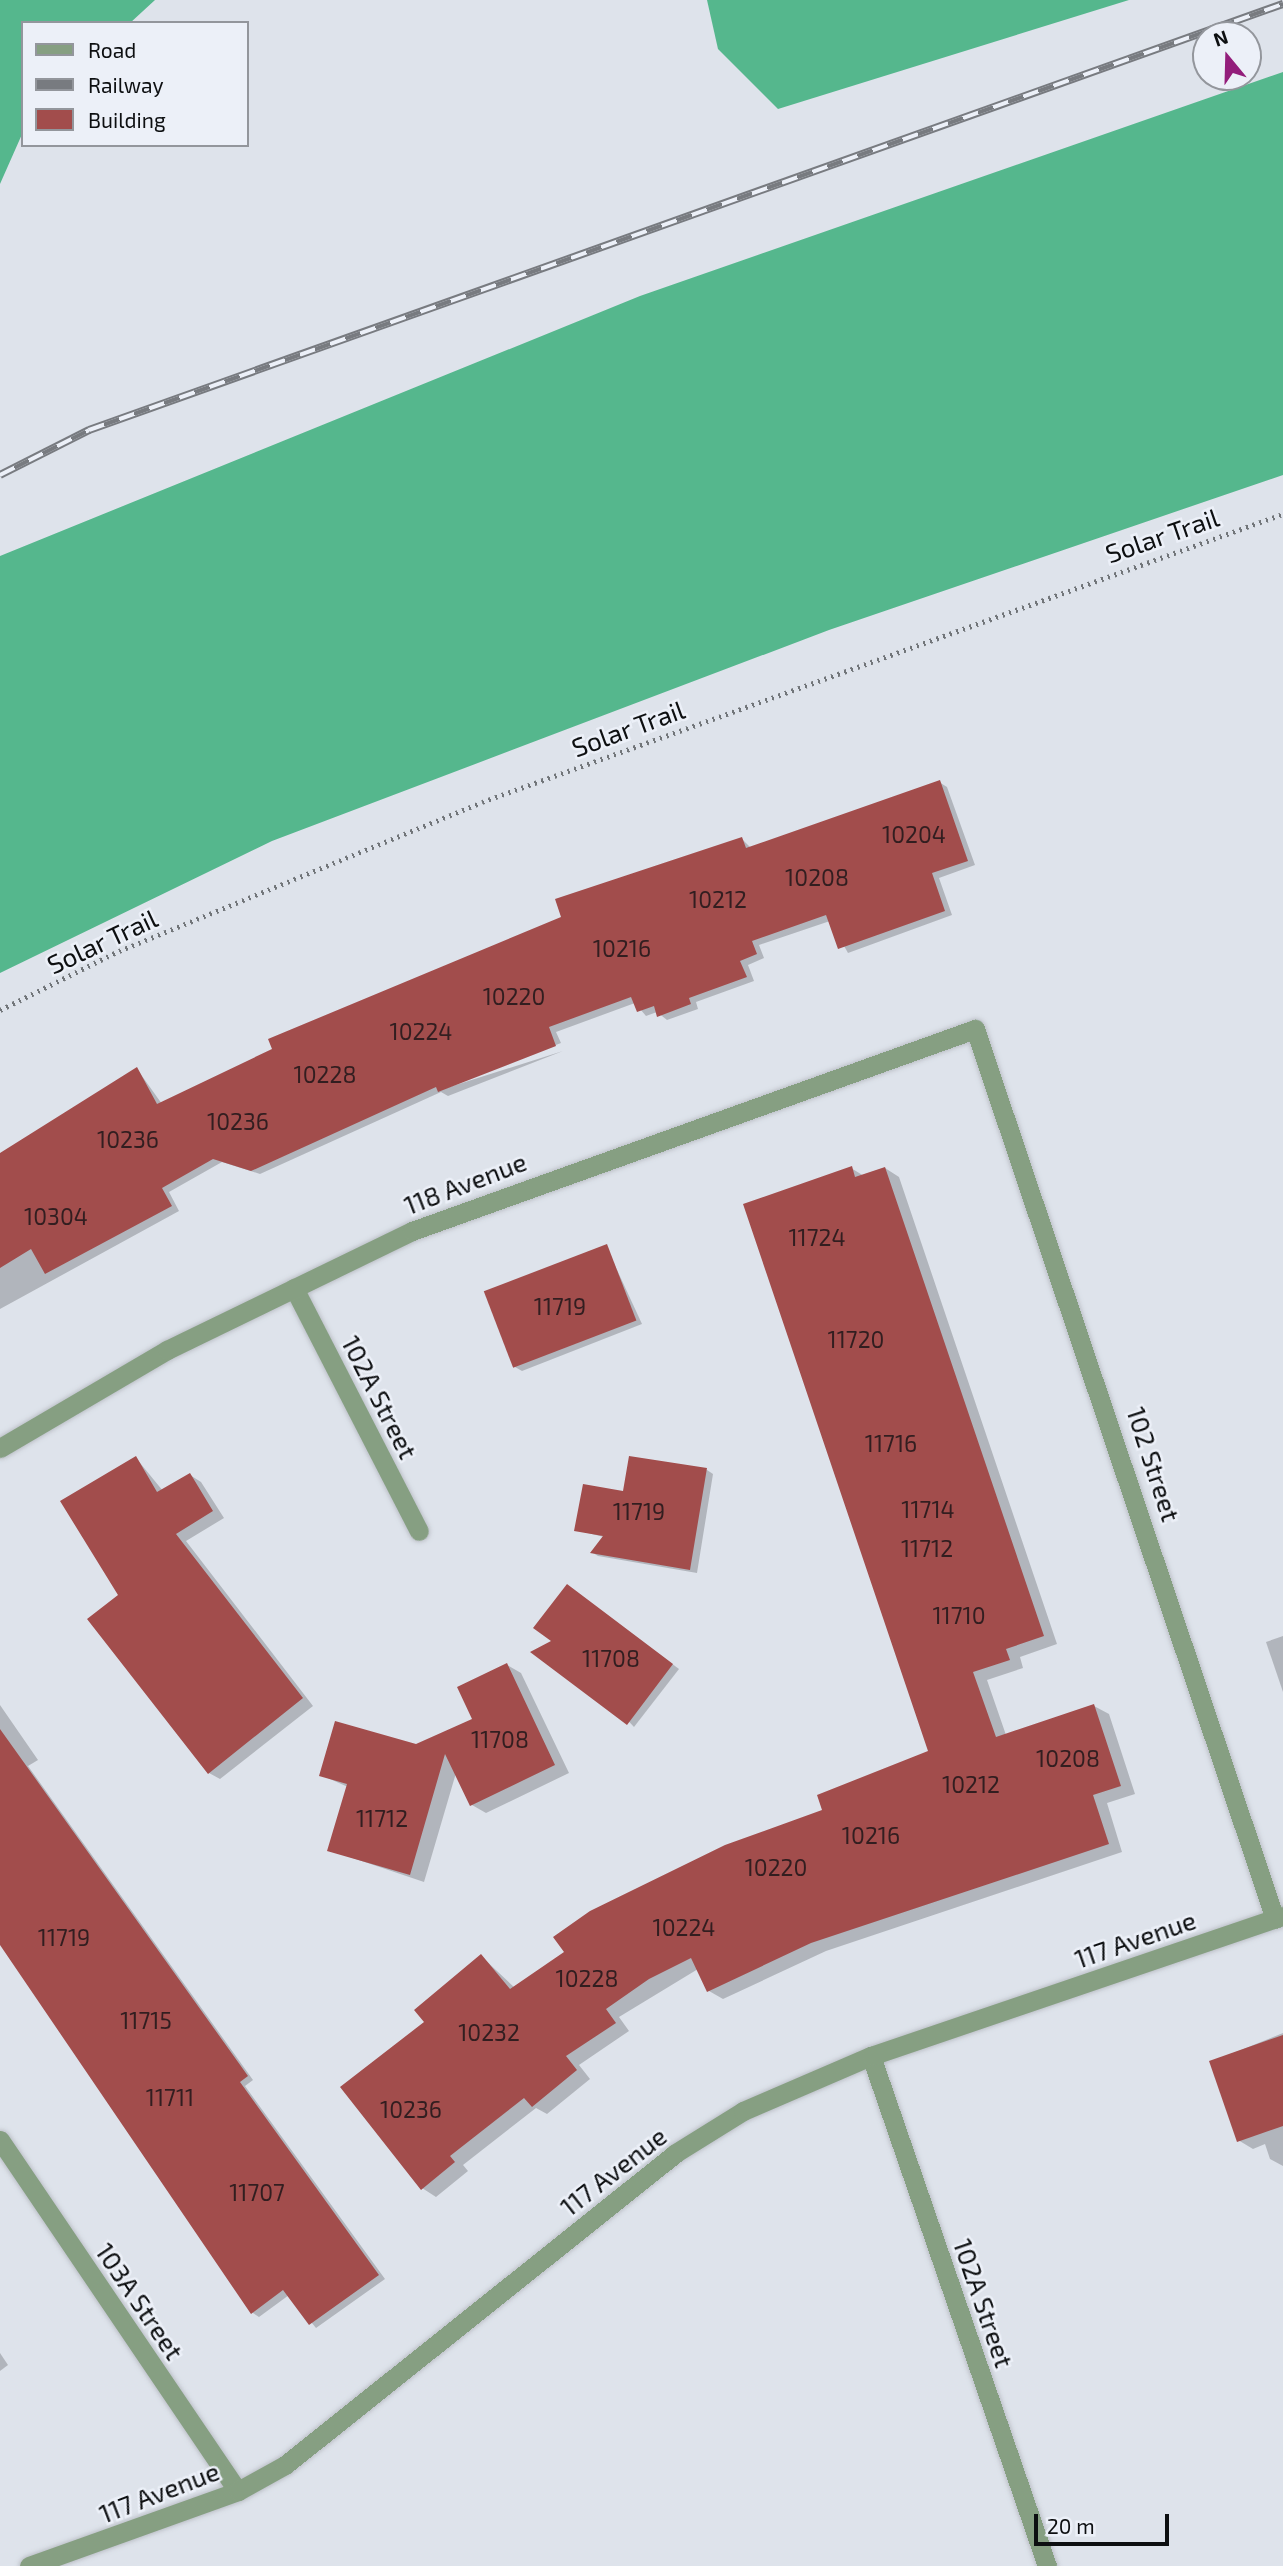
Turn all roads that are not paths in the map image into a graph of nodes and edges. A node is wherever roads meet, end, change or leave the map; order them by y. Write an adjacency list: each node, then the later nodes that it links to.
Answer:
1 (975, 1029): 2 (street, 118 Avenue); 5 (street, 102 Street)
2 (294, 1287): 3 (street, 118 Avenue); 4 (street, 102A Street)
3 (0, 1448)
4 (419, 1531)
5 (1279, 1917): 6 (street, 117 Avenue)
6 (871, 2056): 8 (street, 117 Avenue); 10 (street, 102A Street)
7 (0, 2140): 8 (street, 103A Street)
8 (238, 2491): 9 (street, 117 Avenue)
9 (29, 2566)
10 (1046, 2566)

